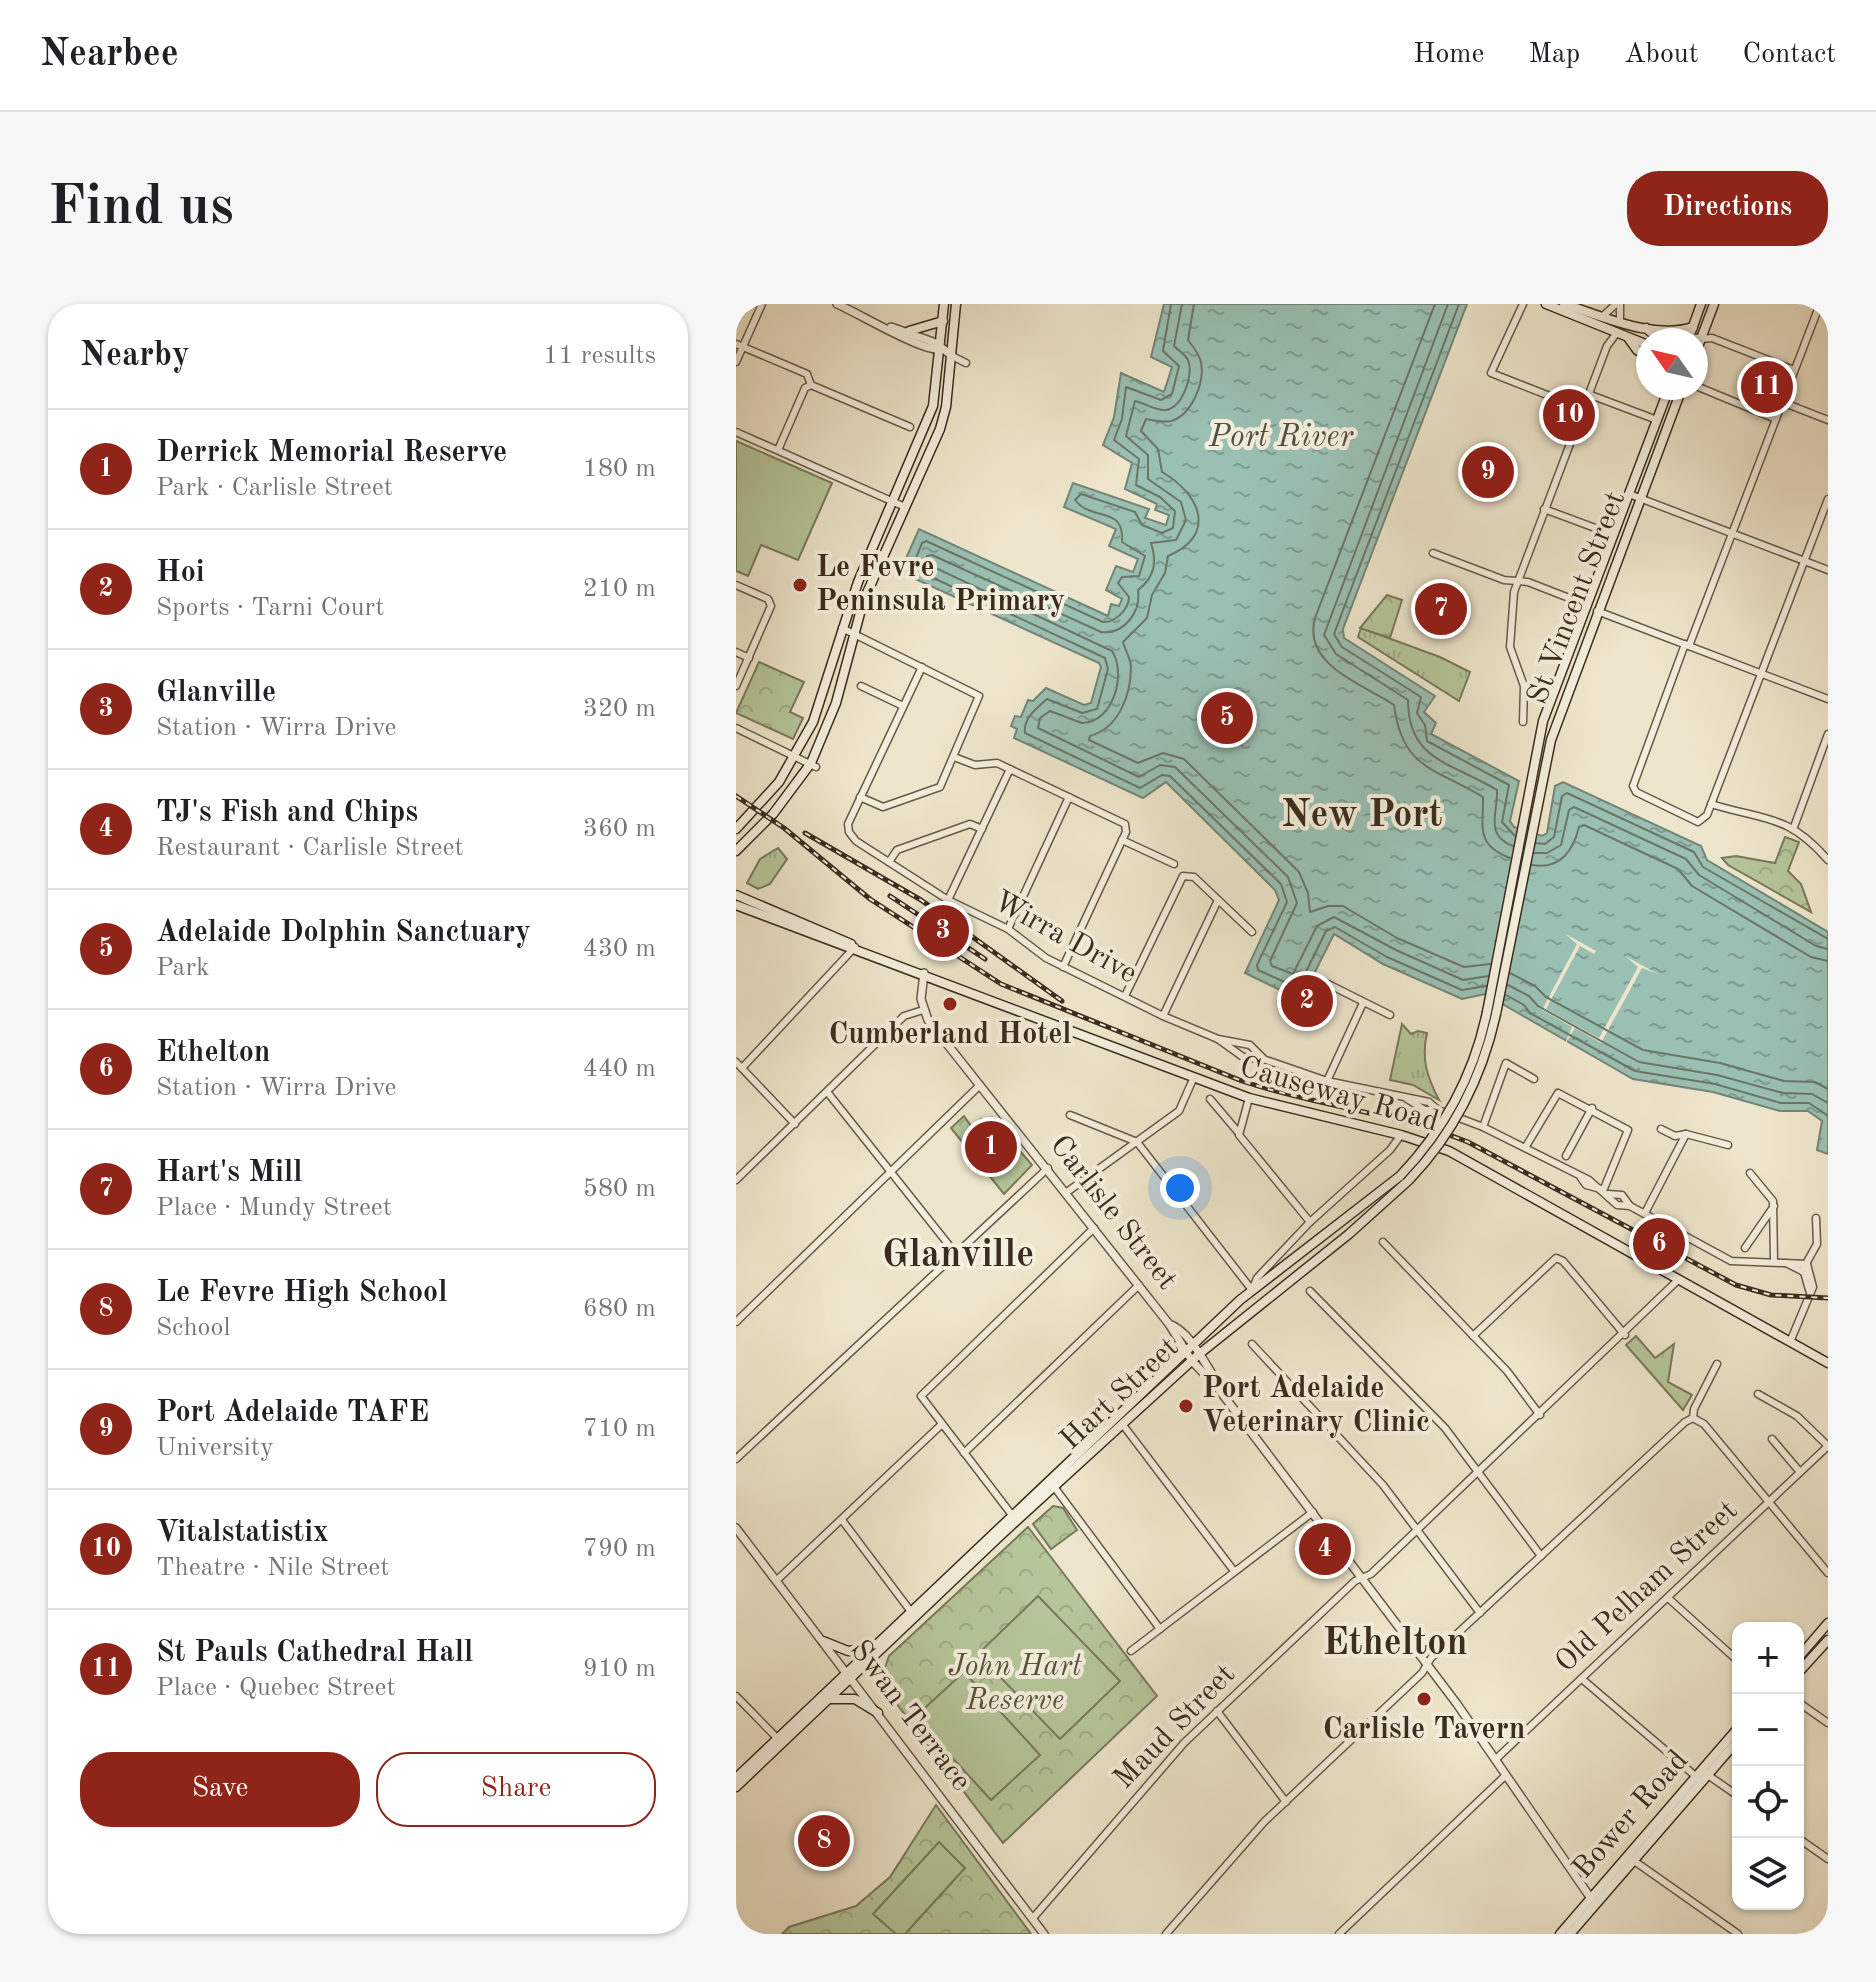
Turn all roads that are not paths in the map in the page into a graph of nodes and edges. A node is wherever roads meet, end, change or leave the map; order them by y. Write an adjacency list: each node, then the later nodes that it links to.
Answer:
1 (762, 304): 26 (street)
2 (837, 304): 15 (street)
3 (944, 304): 13 (main road)
4 (956, 304): 30 (main road)
5 (1523, 304): 40 (street)
6 (1564, 304): 12 (main road)
7 (1618, 304): 12 (street); 14 (street)
8 (1701, 304): 16 (main road)
9 (1714, 304): 19 (main road)
10 (1820, 304): 33 (street)
11 (1548, 306): 20 (main road)
12 (1603, 316): 14 (main road)
13 (943, 321): 21 (main road); 29 (main road)
14 (1620, 321): 17 (main road)
15 (885, 325): 21 (street); 29 (street)
16 (1693, 327): 18 (main road)
17 (1646, 328)
18 (1690, 328)
19 (1704, 328)
20 (1606, 330): 22 (main road); 27 (street)
21 (909, 331): 29 (street)
22 (1616, 334): 23 (main road); 27 (street)
23 (1629, 338): 25 (main road); 28 (main road)
24 (1708, 339): 33 (street)
25 (1636, 341)
26 (740, 345): 31 (street); 34 (street)
27 (1607, 346): 36 (street)
28 (1636, 348)
29 (940, 349): 30 (street); 50 (main road)
30 (952, 356): 32 (street); 51 (main road)
31 (736, 362)
32 (966, 363)
33 (1794, 370): 39 (street)
34 (811, 385): 44 (street); 46 (street)
35 (1708, 391): 41 (street)
36 (1588, 394): 40 (street); 42 (street)
37 (1664, 400): 42 (main road, St Vincent Street)
38 (1678, 400): 48 (main road, St Vincent Street)
39 (1782, 402): 41 (street); 43 (street)
40 (1583, 409): 52 (street)
41 (1776, 419): 53 (street)
42 (1657, 420): 47 (main road, St Vincent Street)
43 (1828, 420)
44 (910, 427)
45 (736, 432): 46 (street)
46 (778, 450): 50 (street)
47 (1629, 494): 48 (street); 54 (main road, St Vincent Street)
48 (1641, 498): 53 (street); 61 (main road, St Vincent Street)
49 (1828, 499): 56 (street)
50 (894, 502): 51 (street); 62 (main road)
51 (905, 507): 63 (main road)
52 (1544, 509): 54 (street); 58 (street)
53 (1732, 533): 56 (street); 64 (street)
54 (1614, 535): 60 (main road, St Vincent Street)
55 (1433, 553): 58 (street)
56 (1804, 561): 57 (street); 68 (street)
57 (1828, 570)
58 (1517, 582): 60 (street); 73 (street)
59 (736, 585): 66 (street)
60 (1587, 605): 61 (main road); 103 (main road, St Vincent Street)
61 (1597, 611): 64 (street); 103 (main road, St Vincent Street)
62 (842, 628): 63 (street); 76 (main road)
63 (853, 633): 67 (street); 78 (main road)
64 (1687, 645): 68 (street); 82 (street)
65 (736, 652): 66 (street)
66 (749, 658): 69 (street)
67 (922, 667): 72 (street, Wirra Drive); 77 (street)
68 (1761, 673): 71 (street); 82 (street)
69 (736, 686)
70 (861, 686): 72 (street)
71 (1828, 699)
72 (903, 706): 80 (street, Wirra Drive)
73 (1523, 722)
74 (736, 728): 76 (street)
75 (1828, 734): 83 (street)
76 (797, 755): 78 (street); 84 (main road)
77 (954, 757): 79 (street); 80 (street)
78 (814, 765): 87 (main road)
79 (1010, 769): 81 (street); 85 (street)
80 (860, 797): 89 (street, Wirra Drive)
81 (1069, 797): 86 (street); 94 (street)
82 (1711, 804): 83 (street)
83 (1794, 827): 88 (street)
84 (736, 829)
85 (982, 829): 89 (street); 92 (street)
86 (1122, 840): 90 (street); 97 (street)
87 (737, 851)
88 (1828, 860)
89 (889, 862): 92 (street, Wirra Drive)
90 (1174, 864)
91 (737, 896): 96 (main road, Causeway Road)
92 (948, 900): 94 (street, Wirra Drive)
93 (1218, 900): 95 (street); 100 (street); 105 (street)
94 (1008, 929): 97 (street, Wirra Drive)
95 (1252, 932)
96 (855, 947): 98 (main road, Causeway Road); 109 (street)
97 (1063, 967): 100 (street, Wirra Drive)
98 (924, 973): 102 (street); 110 (main road, Causeway Road)
99 (1324, 982): 101 (street)
100 (1125, 996): 105 (street, Wirra Drive)
101 (1363, 1003): 104 (street); 112 (street)
102 (923, 1010): 113 (street, Carlisle Street); 114 (street)
103 (1492, 1013): 132 (main road, Hart Street, bridge)
104 (1390, 1015)
105 (1163, 1016): 106 (street, Wirra Drive)
106 (1218, 1039): 107 (street, Wirra Drive); 107 (street, Wirra Drive)
107 (1266, 1060): 112 (street, Wirra Drive)
108 (736, 1062): 109 (street)
109 (742, 1068): 119 (street)
110 (1194, 1077): 115 (main road, Causeway Road); 125 (street)
111 (1534, 1079): 120 (street)
112 (1327, 1081): 120 (street, Wirra Drive)
113 (980, 1085): 129 (street, Carlisle Street); 130 (street)
114 (828, 1093): 119 (street); 130 (street)
115 (1249, 1098): 122 (street); 124 (main road, Causeway Road)
116 (1210, 1099): 122 (street)
117 (1592, 1108): 127 (street); 128 (street); 134 (street)
118 (1070, 1115): 125 (street)
119 (795, 1124): 133 (street)
120 (1483, 1127): 127 (street, Wirra Drive)
121 (1661, 1129): 123 (street)
122 (1238, 1132): 139 (street)
123 (1686, 1134): 126 (street); 137 (street)
124 (1401, 1135): 139 (street, Hart Street); 146 (main road, Causeway Road)
125 (1137, 1142): 135 (street); 148 (street)
126 (1728, 1145)
127 (1525, 1148): 134 (street, Wirra Drive)
128 (1566, 1156)
129 (1048, 1168): 135 (street, Carlisle Street); 143 (street)
130 (892, 1173): 143 (street); 150 (street)
131 (1750, 1173): 136 (street)
132 (1404, 1178): 148 (main road, Hart Street); 156 (main road, Hart Street)
133 (736, 1180)
134 (1604, 1191): 137 (street, Wirra Drive)
135 (1067, 1192): 140 (street, Carlisle Street)
136 (1774, 1206): 142 (street); 144 (street)
137 (1645, 1213): 144 (street, Wirra Drive)
138 (1816, 1218): 145 (street)
139 (1310, 1222): 148 (street, Hart Street)
140 (1094, 1228): 147 (street, Carlisle Street); 162 (street)
141 (1383, 1242): 152 (street)
142 (1745, 1248)
143 (956, 1254): 167 (street)
144 (1774, 1262): 145 (street, Wirra Drive)
145 (1805, 1267): 153 (street)
146 (1678, 1280): 151 (street, Maud Street); 153 (main road, Causeway Road)
147 (1139, 1285): 155 (street, Carlisle Street); 166 (street)
148 (1252, 1290): 155 (main road, Hart Street)
149 (1310, 1291): 169 (street)
150 (736, 1322)
151 (1625, 1335): 152 (street); 160 (street, Maud Street)
152 (1473, 1336): 160 (street)
153 (1790, 1342): 157 (main road, Causeway Road)
154 (1252, 1344): 176 (street)
155 (1188, 1348): 156 (street, Carlisle Street); 170 (main road, Hart Street)
156 (1195, 1358): 163 (main road, Hart Street); 172 (street, Carlisle Street)
157 (1828, 1363)
158 (1717, 1364): 161 (street)
159 (1758, 1394): 165 (street)
160 (1540, 1415): 169 (street, Maud Street)
161 (1693, 1418): 171 (street); 177 (street)
162 (942, 1424): 166 (street); 174 (street)
163 (1123, 1425): 170 (main road, Hart Street); 178 (street)
164 (1772, 1439): 168 (street)
165 (1828, 1446): 168 (street, Old Pelham Street)
166 (964, 1453): 173 (street)
167 (736, 1459)
168 (1800, 1472): 171 (street, Old Pelham Street)
169 (1479, 1473): 176 (street, Maud Street); 177 (street)
170 (1051, 1483): 173 (main road, Hart Street); 186 (street)
171 (1770, 1501): 179 (street); 182 (street, Old Pelham Street)
172 (1313, 1512): 178 (street); 180 (street, Carlisle Street)
173 (1014, 1517): 183 (main road, Hart Street)
174 (842, 1520): 181 (street); 183 (street)
175 (736, 1528): 181 (street, Swan Terrace)
176 (1417, 1531): 180 (street, Maud Street); 184 (street)
177 (1541, 1556): 184 (street)
178 (1234, 1571): 186 (street)
179 (1828, 1573)
180 (1362, 1579): 193 (street, Carlisle Street); 200 (street, Maud Street)
181 (776, 1581): 188 (street, Swan Terrace)
182 (1668, 1598): 192 (street); 196 (street, Old Pelham Street)
183 (912, 1613): 189 (main road, Hart Street); 195 (main road, Hart Street)
184 (1480, 1613): 193 (street)
185 (1828, 1623): 191 (main road)
186 (1160, 1629): 190 (street)
187 (1828, 1640): 194 (main road)
188 (823, 1641): 189 (main road); 195 (street, Swan Terrace)
189 (871, 1648): 195 (main road, Hart Street)
190 (1131, 1651)
191 (1804, 1651)
192 (1732, 1656)
193 (1428, 1665): 206 (street, Carlisle Street); 212 (street)
194 (1804, 1666)
195 (850, 1676): 198 (main road, Hart Street); 201 (street, Swan Terrace); 204 (main road, Hart Street)
196 (1582, 1679): 206 (street, Old Pelham Street); 208 (street)
197 (736, 1696): 204 (street)
198 (831, 1699): 201 (main road); 204 (main road, Hart Street)
199 (1804, 1706): 202 (street)
200 (1217, 1711): 212 (street); 217 (street, Maud Street)
201 (878, 1713): 217 (street, Swan Terrace)
202 (1828, 1723)
203 (1732, 1736): 208 (main road, Bower Road)
204 (780, 1741): 209 (main road, Hart Street); 210 (main road, Hart Street)
205 (1732, 1746): 208 (main road, Bower Road)
206 (1496, 1759): 207 (street, Carlisle Street)
207 (1506, 1775): 216 (street, Carlisle Street); 220 (street)
208 (1702, 1776): 211 (street); 214 (main road, Bower Road)
209 (736, 1778)
210 (736, 1787)
211 (1732, 1793)
212 (1286, 1802): 219 (street)
213 (1804, 1842): 215 (street)
214 (1630, 1858): 216 (main road, Bower Road); 223 (street)
215 (1828, 1859)
216 (1593, 1902): 221 (main road, Bower Road); 222 (main road, Bower Road)
217 (1033, 1918): 218 (street, Swan Terrace)
218 (1044, 1934)
219 (1166, 1934)
220 (1339, 1934)
221 (1560, 1934)
222 (1570, 1934)
223 (1738, 1934)

